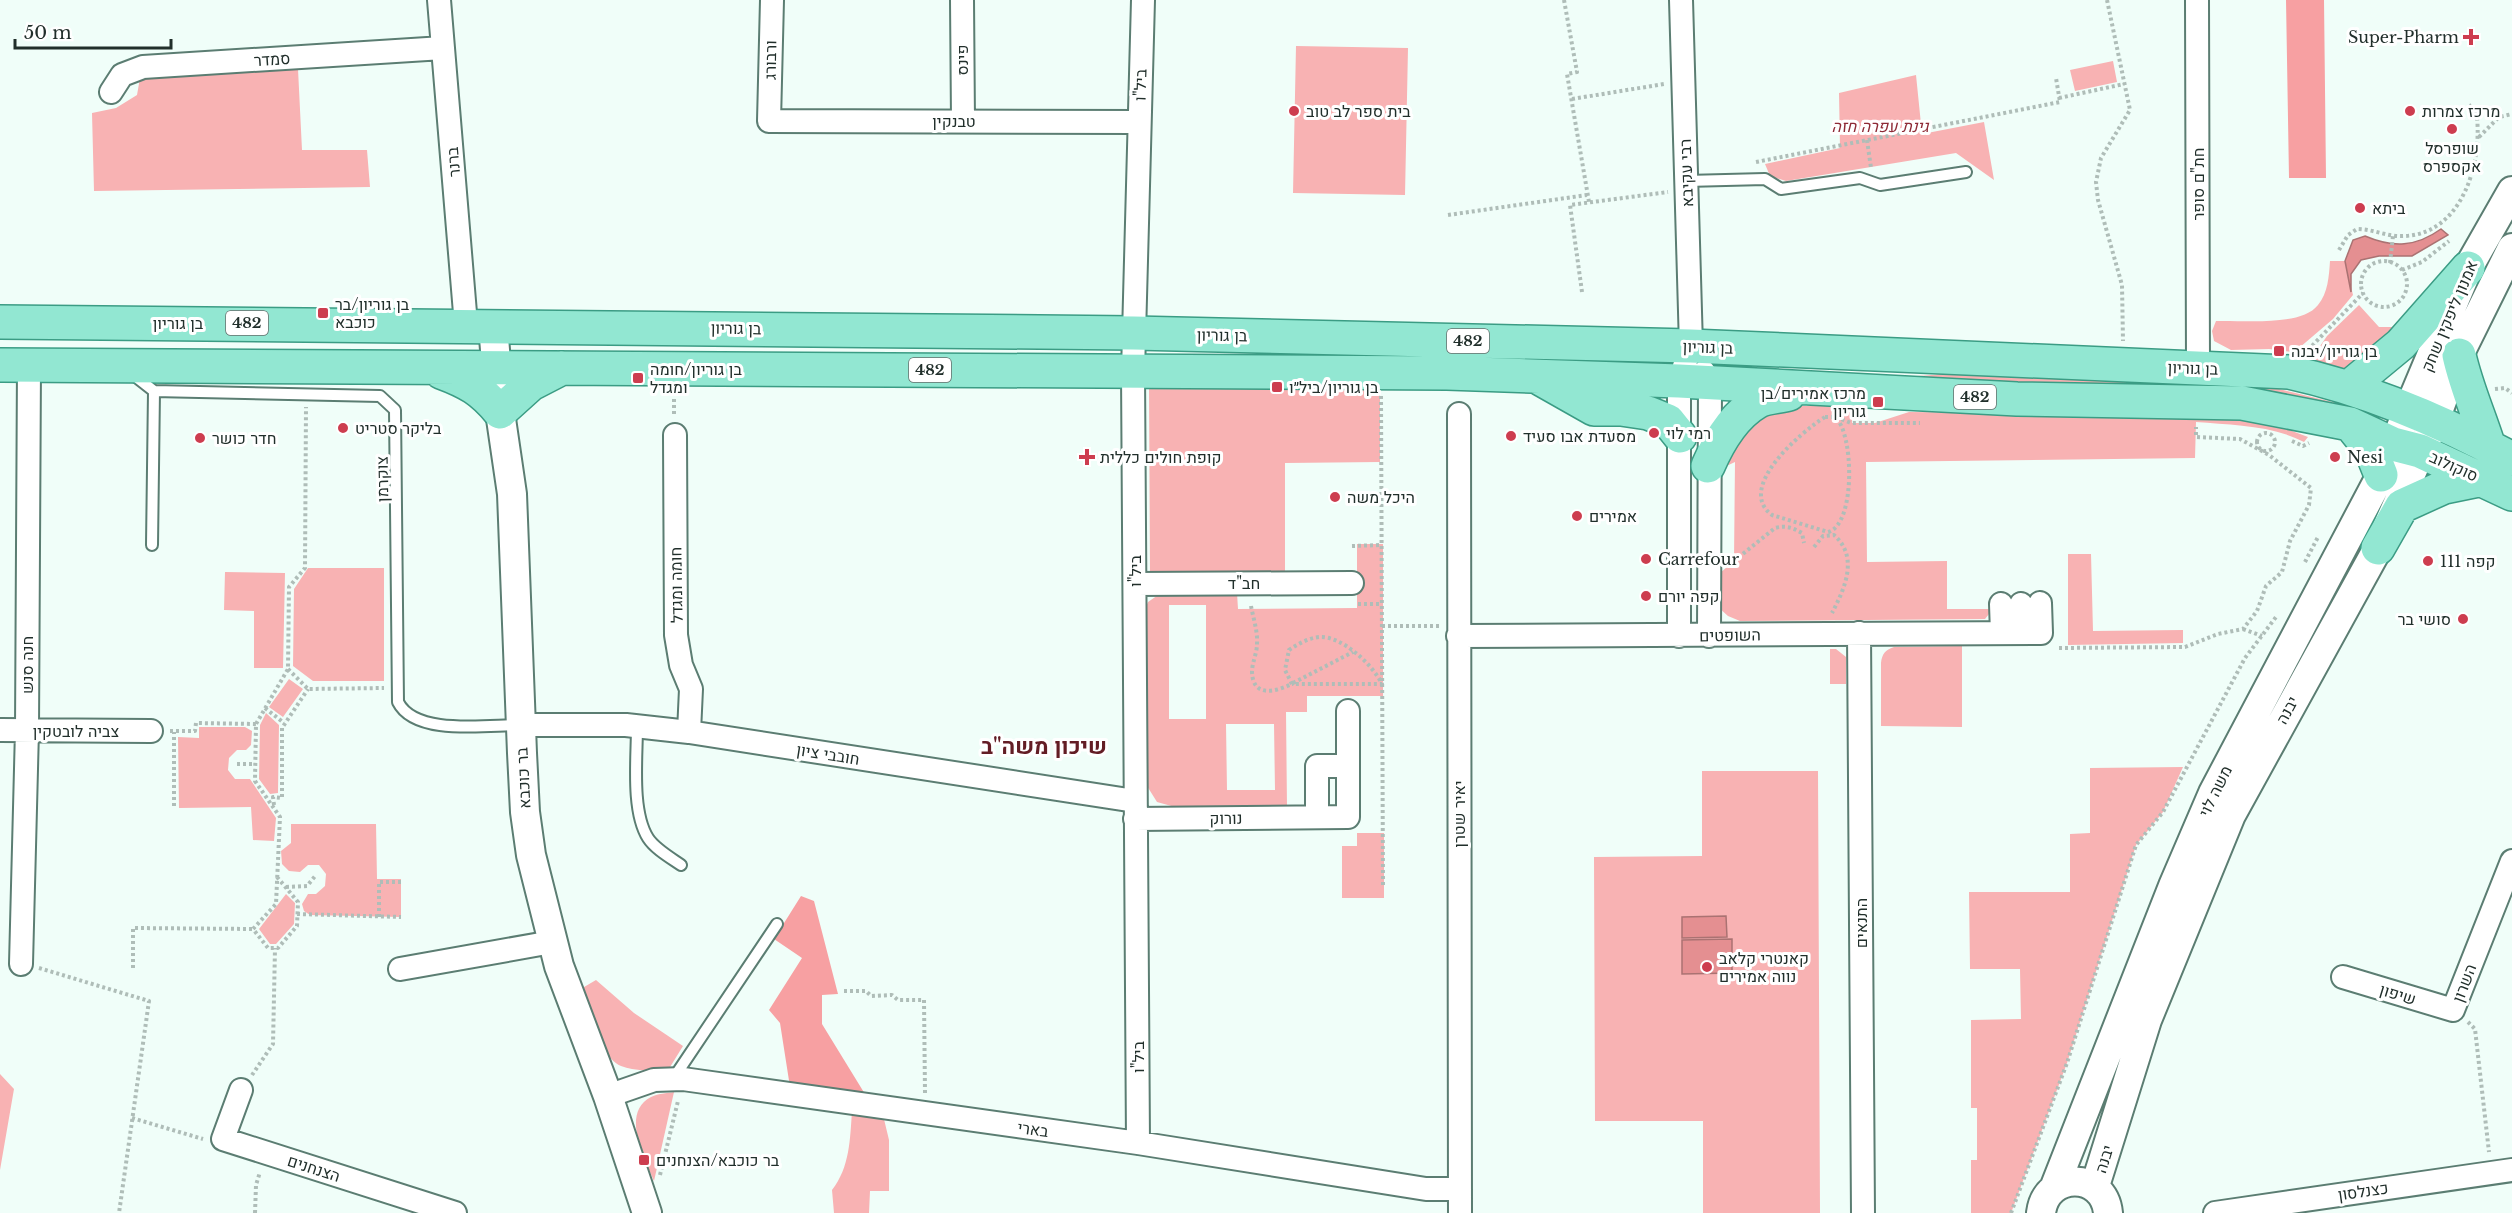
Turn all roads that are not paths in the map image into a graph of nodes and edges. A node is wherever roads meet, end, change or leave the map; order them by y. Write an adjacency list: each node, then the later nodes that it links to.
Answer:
1 (439, 0): 7 (street, ברנר)
2 (772, 0): 10 (street, ורבורג)
3 (962, 0): 9 (street, פינס)
4 (1143, 0): 11 (street, ביל"ו)
5 (1681, 0): 13 (street, רבי עקיבא)
6 (2197, 0): 27 (street, חת"ם סופר)
7 (443, 48): 8 (street, סמדר); 18 (street, ברנר)
8 (111, 92)
9 (963, 120): 10 (street, טבנקין); 11 (street, טבנקין)
10 (769, 121)
11 (1139, 122): 19 (street, ביל"ו)
12 (1966, 172): 13 (lane)
13 (1679, 186): 20 (street, רבי עקיבא)
14 (2512, 191): 16 (street, אמנון ליפקין שחק)
15 (2512, 248): 21 (street, יבנה)
16 (2468, 268): 31 (main road); 36 (street, אמנון ליפקין שחק)
17 (0, 322): 18 (main road, בן גוריון / 482)
18 (479, 325): 19 (main road, בן גוריון / 482); 25 (street, בר כוכבא)
19 (1134, 333): 20 (main road, בן גוריון / 482); 28 (street, ביל"ו)
20 (1691, 346): 27 (main road, בן גוריון / 482); 30 (street)
21 (2459, 355): 36 (street, יבנה); 41 (main road)
22 (15, 365): 23 (main road, בן גוריון / 482); 59 (street, חנה סנש)
23 (125, 366): 24 (main road, בן גוריון / 482); 33 (lane)
24 (428, 367): 25 (main road, בן גוריון / 482); 34 (main road)
25 (496, 367): 26 (main road, בן גוריון / 482); 34 (street, בר כוכבא)
26 (563, 368): 28 (main road, בן גוריון / 482); 34 (main road)
27 (2198, 369): 31 (main road, בן גוריון / 482)
28 (1133, 372): 29 (main road, בן גוריון / 482); 48 (street, ביל"ו)
29 (1532, 375): 30 (main road, בן גוריון / 482); 39 (main road)
30 (1694, 382): 32 (main road, בן גוריון / 482); 39 (street); 42 (street)
31 (2349, 387): 36 (main road, בן גוריון / 482)
32 (1816, 388): 37 (main road, בן גוריון / 482); 42 (main road)
33 (154, 391): 46 (lane); 56 (lane, צוקרמן)
34 (500, 412): 56 (street, בר כוכבא)
35 (1459, 414): 52 (street, יאיר שטרן)
36 (2421, 415): 40 (street, יבנה); 41 (main road, סוקולוב / 482)
37 (2350, 424): 40 (main road, בן גוריון / 482); 43 (main road)
38 (675, 435): 61 (street, חומה ומגדל)
39 (1680, 436): 53 (street)
40 (2407, 448): 43 (street, משה לוי); 44 (main road, סוקולוב / 482); 47 (street, יבנה)
41 (2501, 453)
42 (1708, 466): 54 (street)
43 (2381, 475): 78 (street, משה לוי)
44 (2483, 479): 45 (main road, סוקולוב / 482); 47 (main road)
45 (2512, 494)
46 (152, 544)
47 (2378, 548): 79 (street, יבנה)
48 (1135, 584): 49 (street, חב"ד); 63 (street, ביל"ו)
49 (1352, 594)
50 (1859, 633): 51 (street, השופטים); 54 (street, השופטים); 84 (street, התנאים)
51 (2012, 633): 51 (street)
52 (1458, 636): 53 (street, השופטים); 80 (street, יאיר שטרן)
53 (1679, 636): 54 (street, השופטים)
54 (1709, 636)
55 (1348, 711): 62 (street, נורוק)
56 (520, 725): 57 (street, חובבי ציון); 68 (street, בר כוכבא)
57 (637, 726): 61 (street, חובבי ציון); 66 (lane)
58 (0, 730): 59 (street, צביה לובטקין)
59 (27, 730): 60 (street, צביה לובטקין); 69 (street, חנה סנש)
60 (163, 731)
61 (689, 732): 63 (street, חובבי ציון)
62 (1348, 766): 64 (street, נורוק); 64 (street)
63 (1135, 810): 64 (street, נורוק); 76 (street, ביל"ו)
64 (1317, 817)
65 (2512, 861): 72 (street, השרון)
66 (681, 865)
67 (777, 924): 73 (lane)
68 (552, 942): 70 (street); 75 (street, בר כוכבא)
69 (21, 964)
70 (400, 969)
71 (2343, 977): 72 (street, שיפון)
72 (2453, 1010)
73 (678, 1079): 75 (street, בארי); 76 (street, בארי)
74 (241, 1090): 82 (street, הצנחנים)
75 (608, 1096): 81 (street, בר כוכבא)
76 (1138, 1143): 80 (street, בארי)
77 (2502, 1171): 87 (street, כצנלסון)
78 (2055, 1186): 79 (street); 85 (street, משה לוי)
79 (2095, 1186): 86 (street)
80 (1460, 1189): 83 (street, יאיר שטרן)
81 (642, 1208)
82 (455, 1213)
83 (1460, 1213)
84 (1863, 1213)
85 (2041, 1213)
86 (2108, 1213)
87 (2215, 1213)

